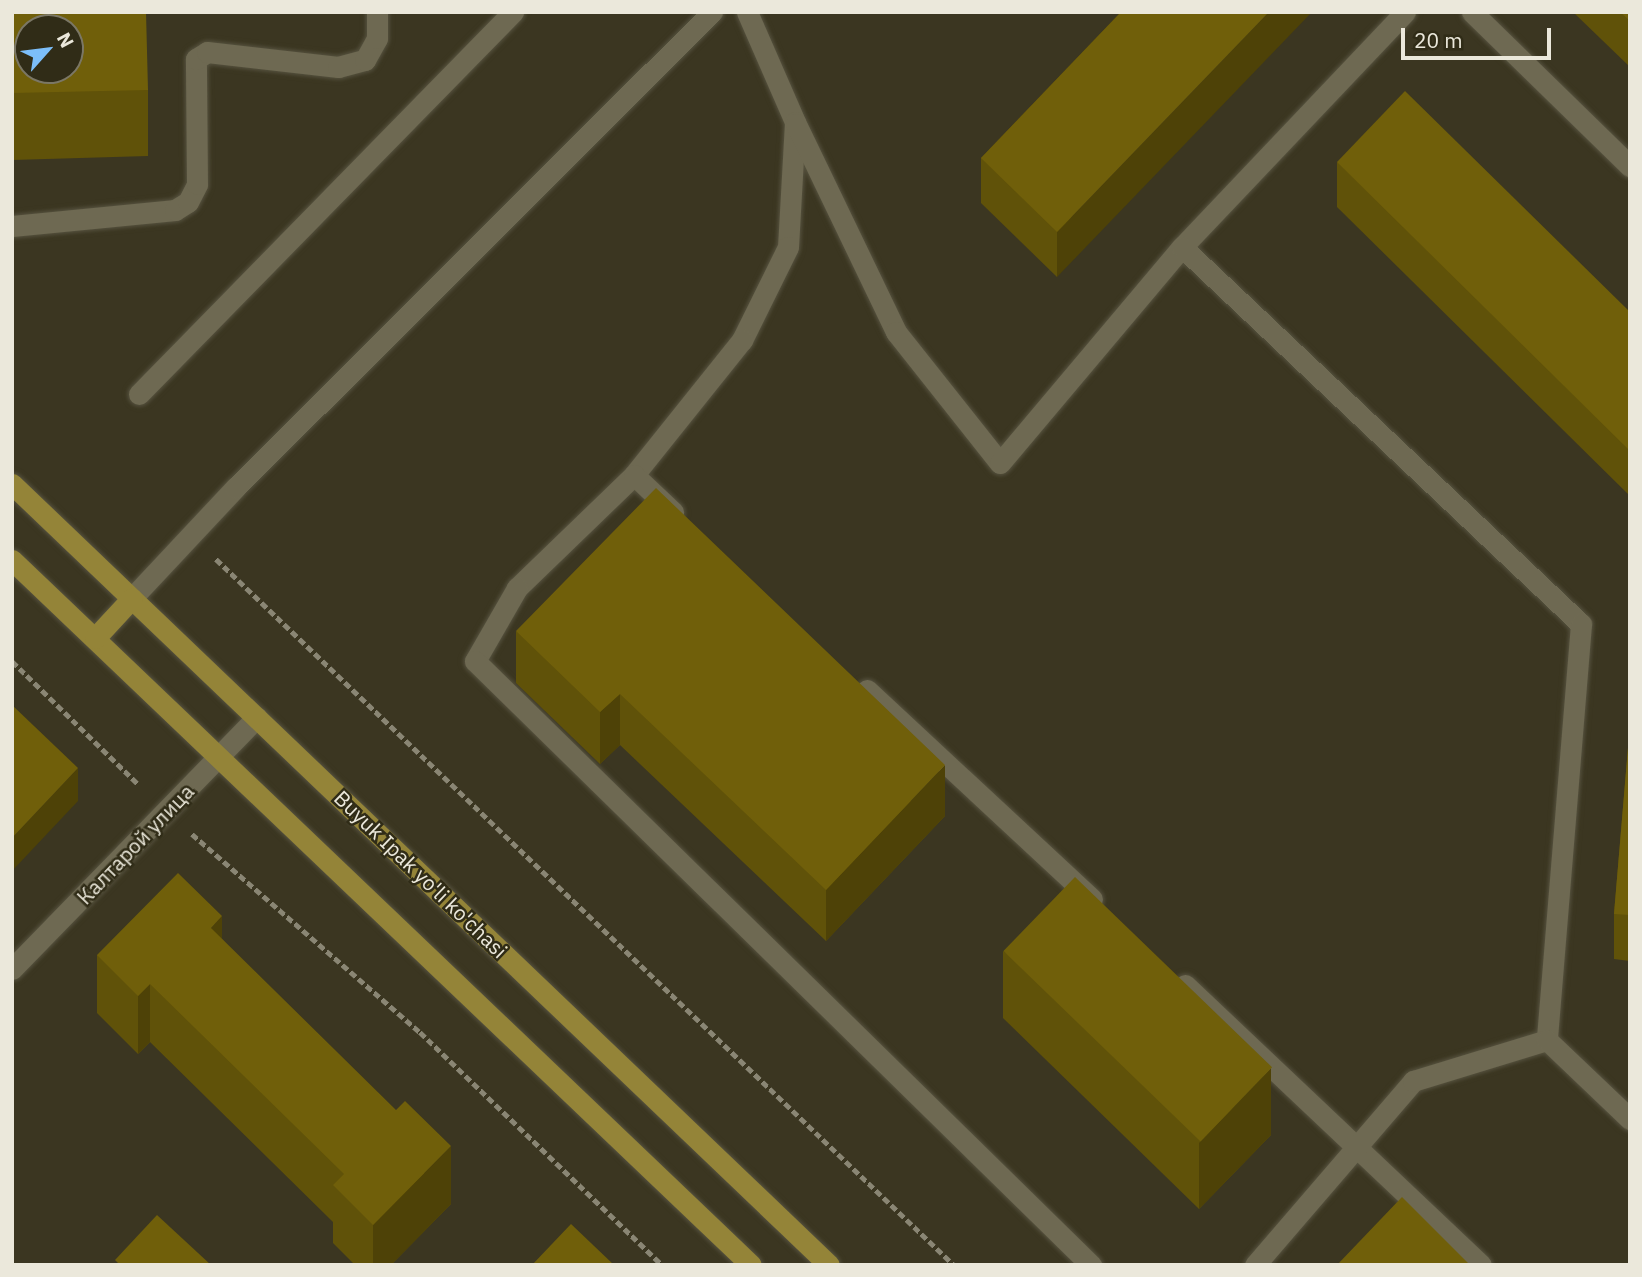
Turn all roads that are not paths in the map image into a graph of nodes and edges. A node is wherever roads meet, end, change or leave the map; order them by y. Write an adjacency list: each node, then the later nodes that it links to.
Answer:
1 (377, 12): 9 (street)
2 (513, 12): 11 (street)
3 (712, 12): 16 (street)
4 (747, 12): 7 (street)
5 (1405, 12): 10 (street)
6 (1472, 12): 8 (street)
7 (795, 122): 10 (street); 12 (street)
8 (1630, 166)
9 (12, 226)
10 (1182, 247): 24 (street)
11 (139, 394)
12 (634, 475): 14 (street); 29 (street)
13 (12, 484): 16 (main road, Buyuk Ipak yo'li ko'chasi)
14 (685, 522)
15 (12, 560): 17 (main road)
16 (132, 598): 17 (main road); 19 (main road, Buyuk Ipak yo'li ko'chasi)
17 (95, 638): 20 (main road)
18 (848, 673): 21 (street)
19 (257, 717): 20 (street, Калтарой улица); 28 (main road, Buyuk Ipak yo'li ko'chasi)
20 (220, 757): 23 (street, Калтарой улица); 27 (main road)
21 (1113, 919)
22 (1164, 966): 26 (street)
23 (12, 969)
24 (1547, 1040): 25 (street); 26 (street)
25 (1630, 1119)
26 (1358, 1146): 30 (street); 31 (street)
27 (751, 1265)
28 (829, 1265)
29 (1091, 1265)
30 (1255, 1265)
31 (1481, 1265)

